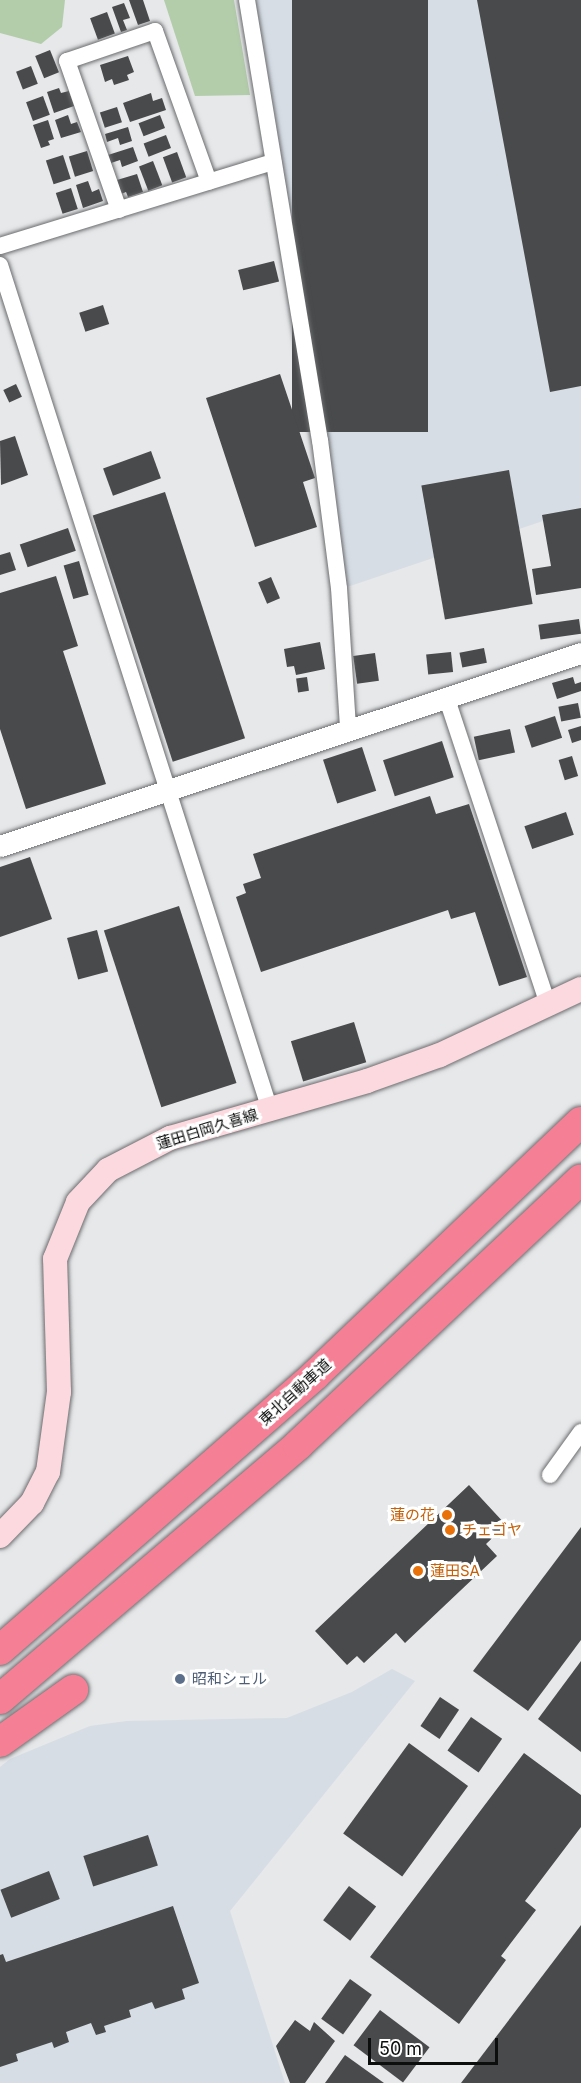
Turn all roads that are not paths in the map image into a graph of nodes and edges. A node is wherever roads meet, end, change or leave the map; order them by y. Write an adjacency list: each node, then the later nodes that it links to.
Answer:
1 (248, 0): 2 (street)
2 (273, 162): 3 (street); 9 (street)
3 (209, 182): 4 (street); 4 (street)
4 (119, 210): 5 (street)
5 (0, 246)
6 (0, 265): 10 (street)
7 (581, 653): 8 (street)
8 (446, 696): 9 (street); 13 (street)
9 (348, 728): 10 (street)
10 (166, 791): 11 (street); 14 (street)
11 (0, 846)
12 (581, 989): 13 (main road, 蓮田白岡久喜線)
13 (549, 1007): 14 (main road, 蓮田白岡久喜線)
14 (270, 1110): 19 (main road, 蓮田白岡久喜線)
15 (581, 1122): 20 (highway, 東北自動車道)
16 (581, 1179): 22 (highway)
17 (581, 1432): 18 (street)
18 (550, 1475)
19 (0, 1536)
20 (0, 1650)
21 (73, 1690): 23 (highway)
22 (0, 1699)
23 (0, 1742)

